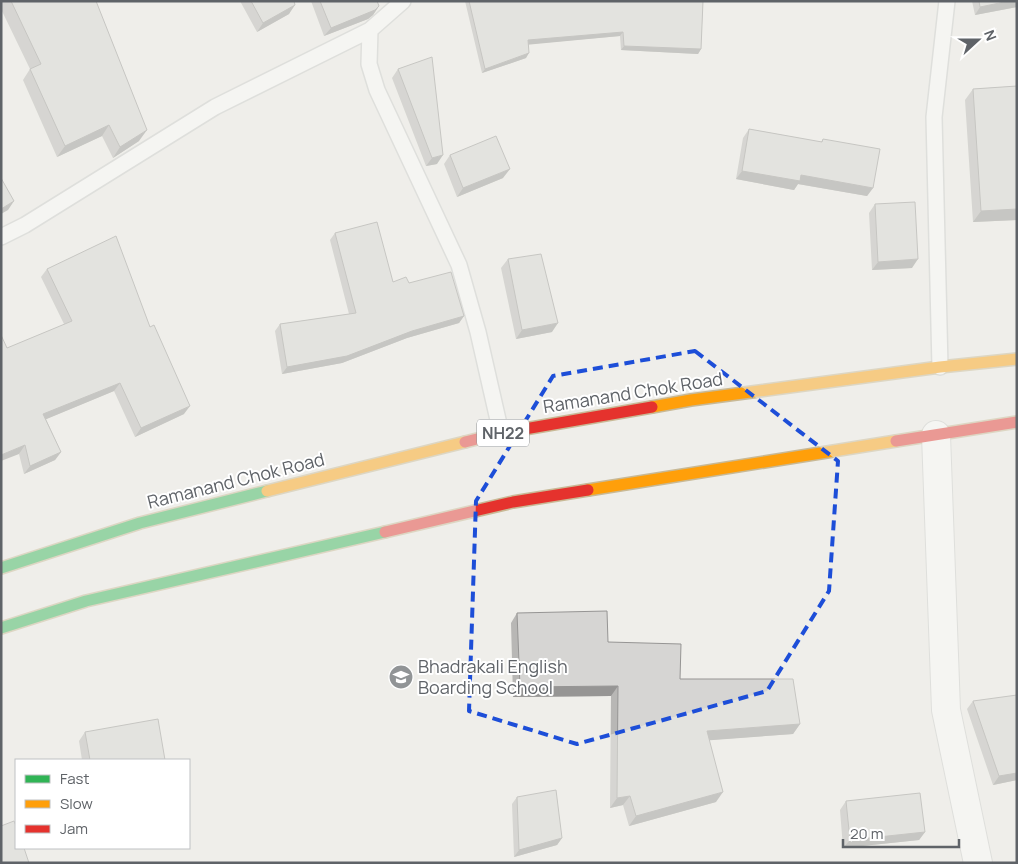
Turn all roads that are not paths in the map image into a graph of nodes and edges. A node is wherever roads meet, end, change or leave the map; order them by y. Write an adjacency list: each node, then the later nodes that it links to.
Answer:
1 (403, 1): 3 (lane)
2 (947, 1): 6 (lane)
3 (370, 30): 4 (lane); 8 (lane)
4 (1, 237)
5 (1017, 358): 6 (highway, Ramanand Chok Road / NH22)
6 (940, 367): 8 (highway, Ramanand Chok Road / NH22)
7 (1017, 422): 9 (highway)
8 (501, 433): 10 (highway, Ramanand Chok Road / NH22)
9 (936, 435): 11 (highway); 12 (street)
10 (1, 568)
11 (1, 628)
12 (978, 863)

